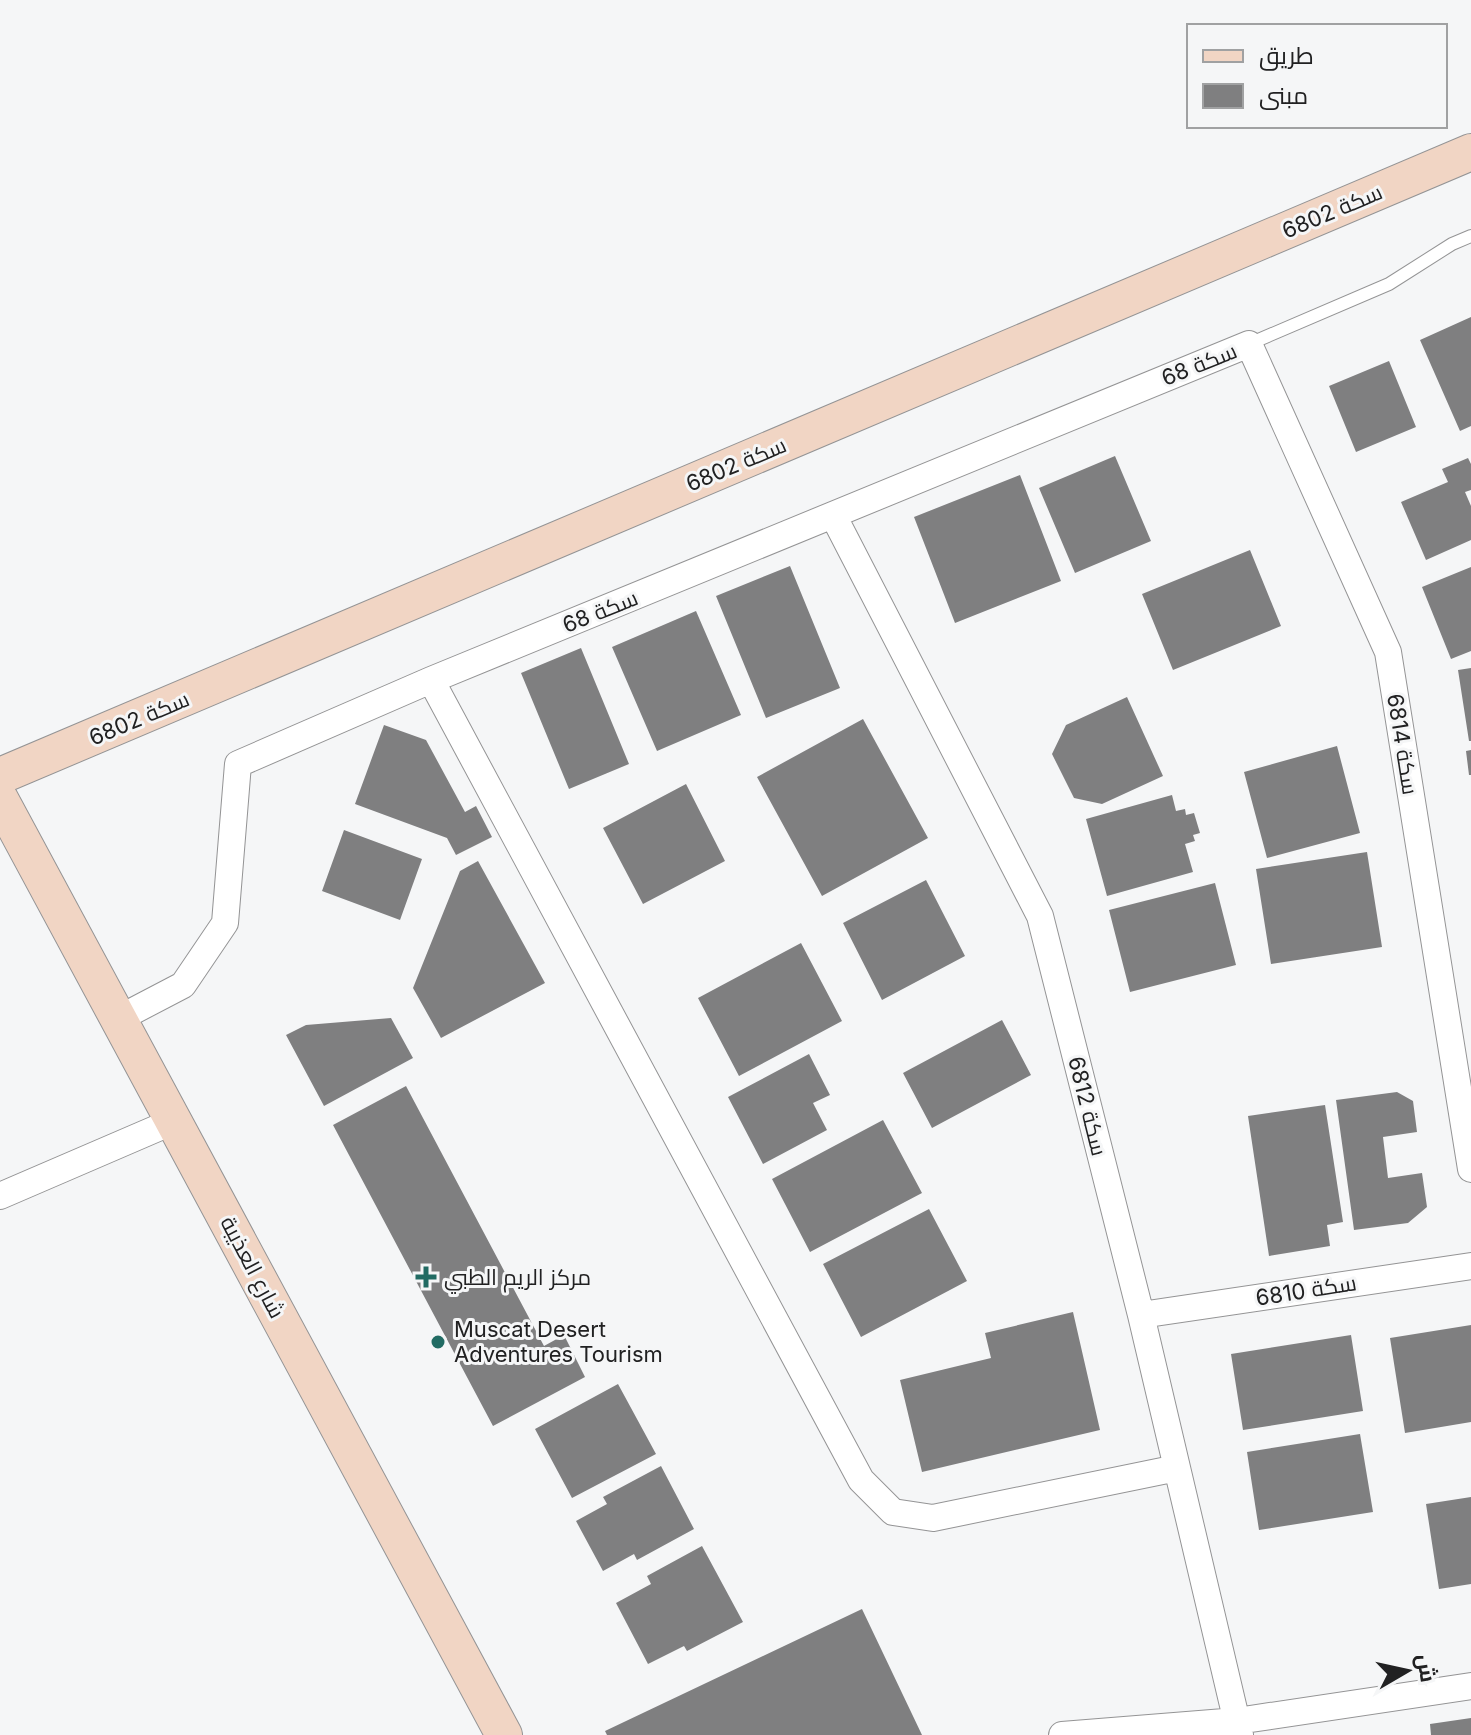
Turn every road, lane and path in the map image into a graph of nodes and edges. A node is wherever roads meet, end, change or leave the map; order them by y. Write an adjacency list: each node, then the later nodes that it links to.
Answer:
1 (1471, 152): 6 (street, سكة 6802)
2 (1471, 236): 3 (lane)
3 (1249, 344): 4 (street, 68 سكة); 10 (street, سكة 6814)
4 (833, 515): 5 (street, 68 سكة); 13 (street, سكة 6812)
5 (431, 680): 8 (street, 68 سكة); 14 (street)
6 (0, 776)
7 (0, 799): 8 (street, شارع العذيبة)
8 (118, 1019): 9 (street, شارع العذيبة)
9 (174, 1121): 11 (street); 17 (street, شارع العذيبة)
10 (1471, 1169)
11 (0, 1196)
12 (1471, 1266): 13 (street, سكة 6810)
13 (1141, 1315): 14 (street, سكة 6812)
14 (1177, 1468): 16 (street, سكة 6812)
15 (1471, 1686): 16 (street)
16 (1238, 1728): 18 (street)
17 (504, 1735)
18 (1062, 1735)

